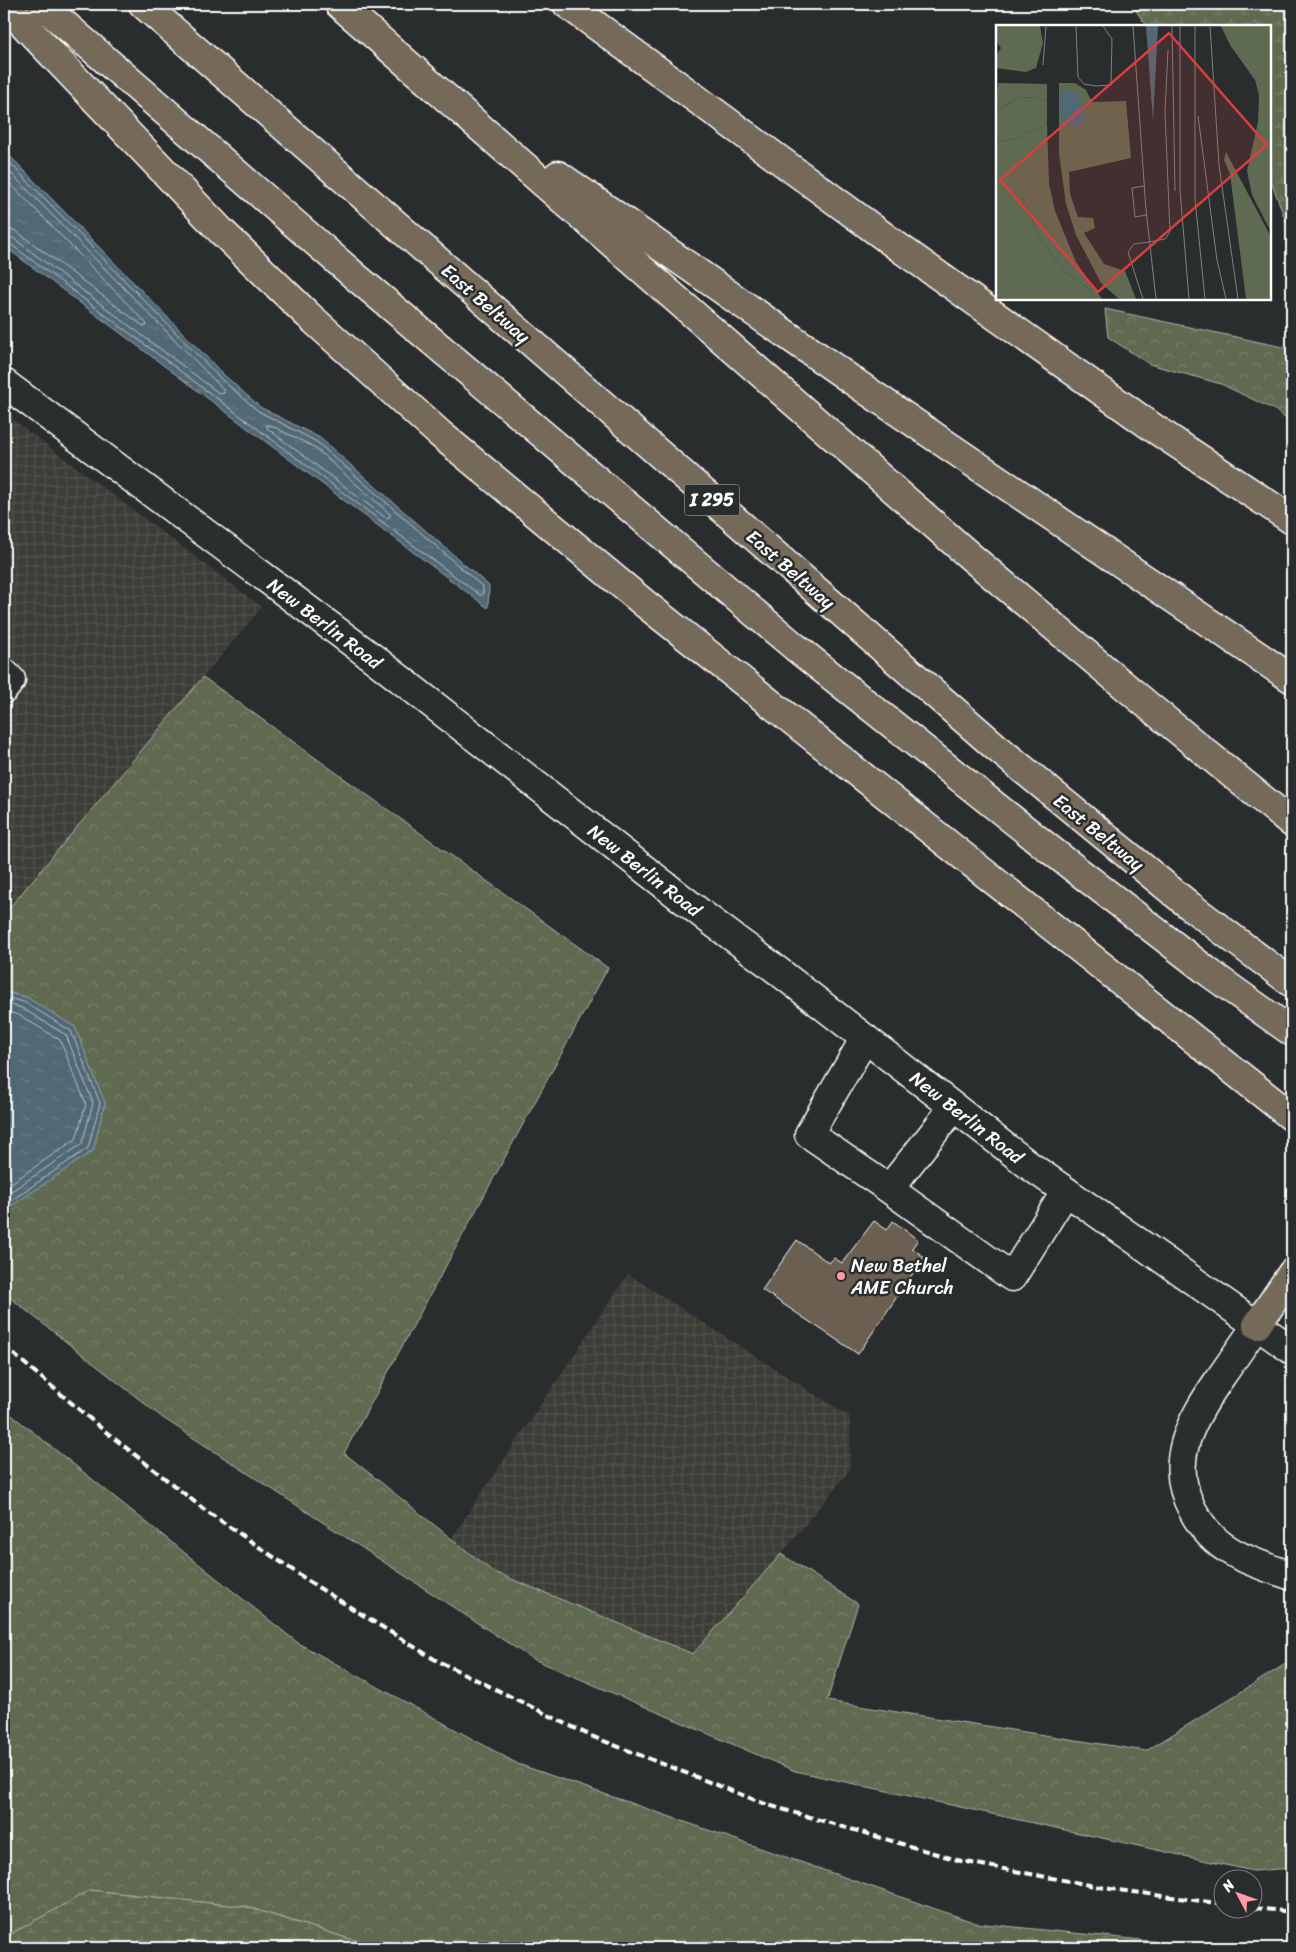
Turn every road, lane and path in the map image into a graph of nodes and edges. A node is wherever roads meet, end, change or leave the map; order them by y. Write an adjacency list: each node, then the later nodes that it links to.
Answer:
1 (4, 4): 17 (highway)
2 (41, 4): 14 (highway)
3 (144, 4): 13 (highway, East Beltway / I 295)
4 (339, 4): 6 (highway)
5 (567, 4): 8 (highway)
6 (444, 95): 10 (highway); 12 (highway)
7 (4, 383): 15 (street, New Berlin Road)
8 (1292, 520)
9 (4, 673): 11 (street)
10 (1292, 679)
11 (4, 689)
12 (1292, 823)
13 (1292, 983)
14 (1292, 1032)
15 (865, 1038): 16 (street, New Berlin Road); 18 (street)
16 (954, 1107): 18 (street); 19 (street, New Berlin Road)
17 (1292, 1117)
18 (889, 1189): 19 (street)
19 (1066, 1191): 21 (street, New Berlin Road)
20 (1292, 1274): 21 (highway)
21 (1257, 1325): 22 (street, New Berlin Road); 23 (street)
22 (1292, 1350)
23 (1292, 1576)

